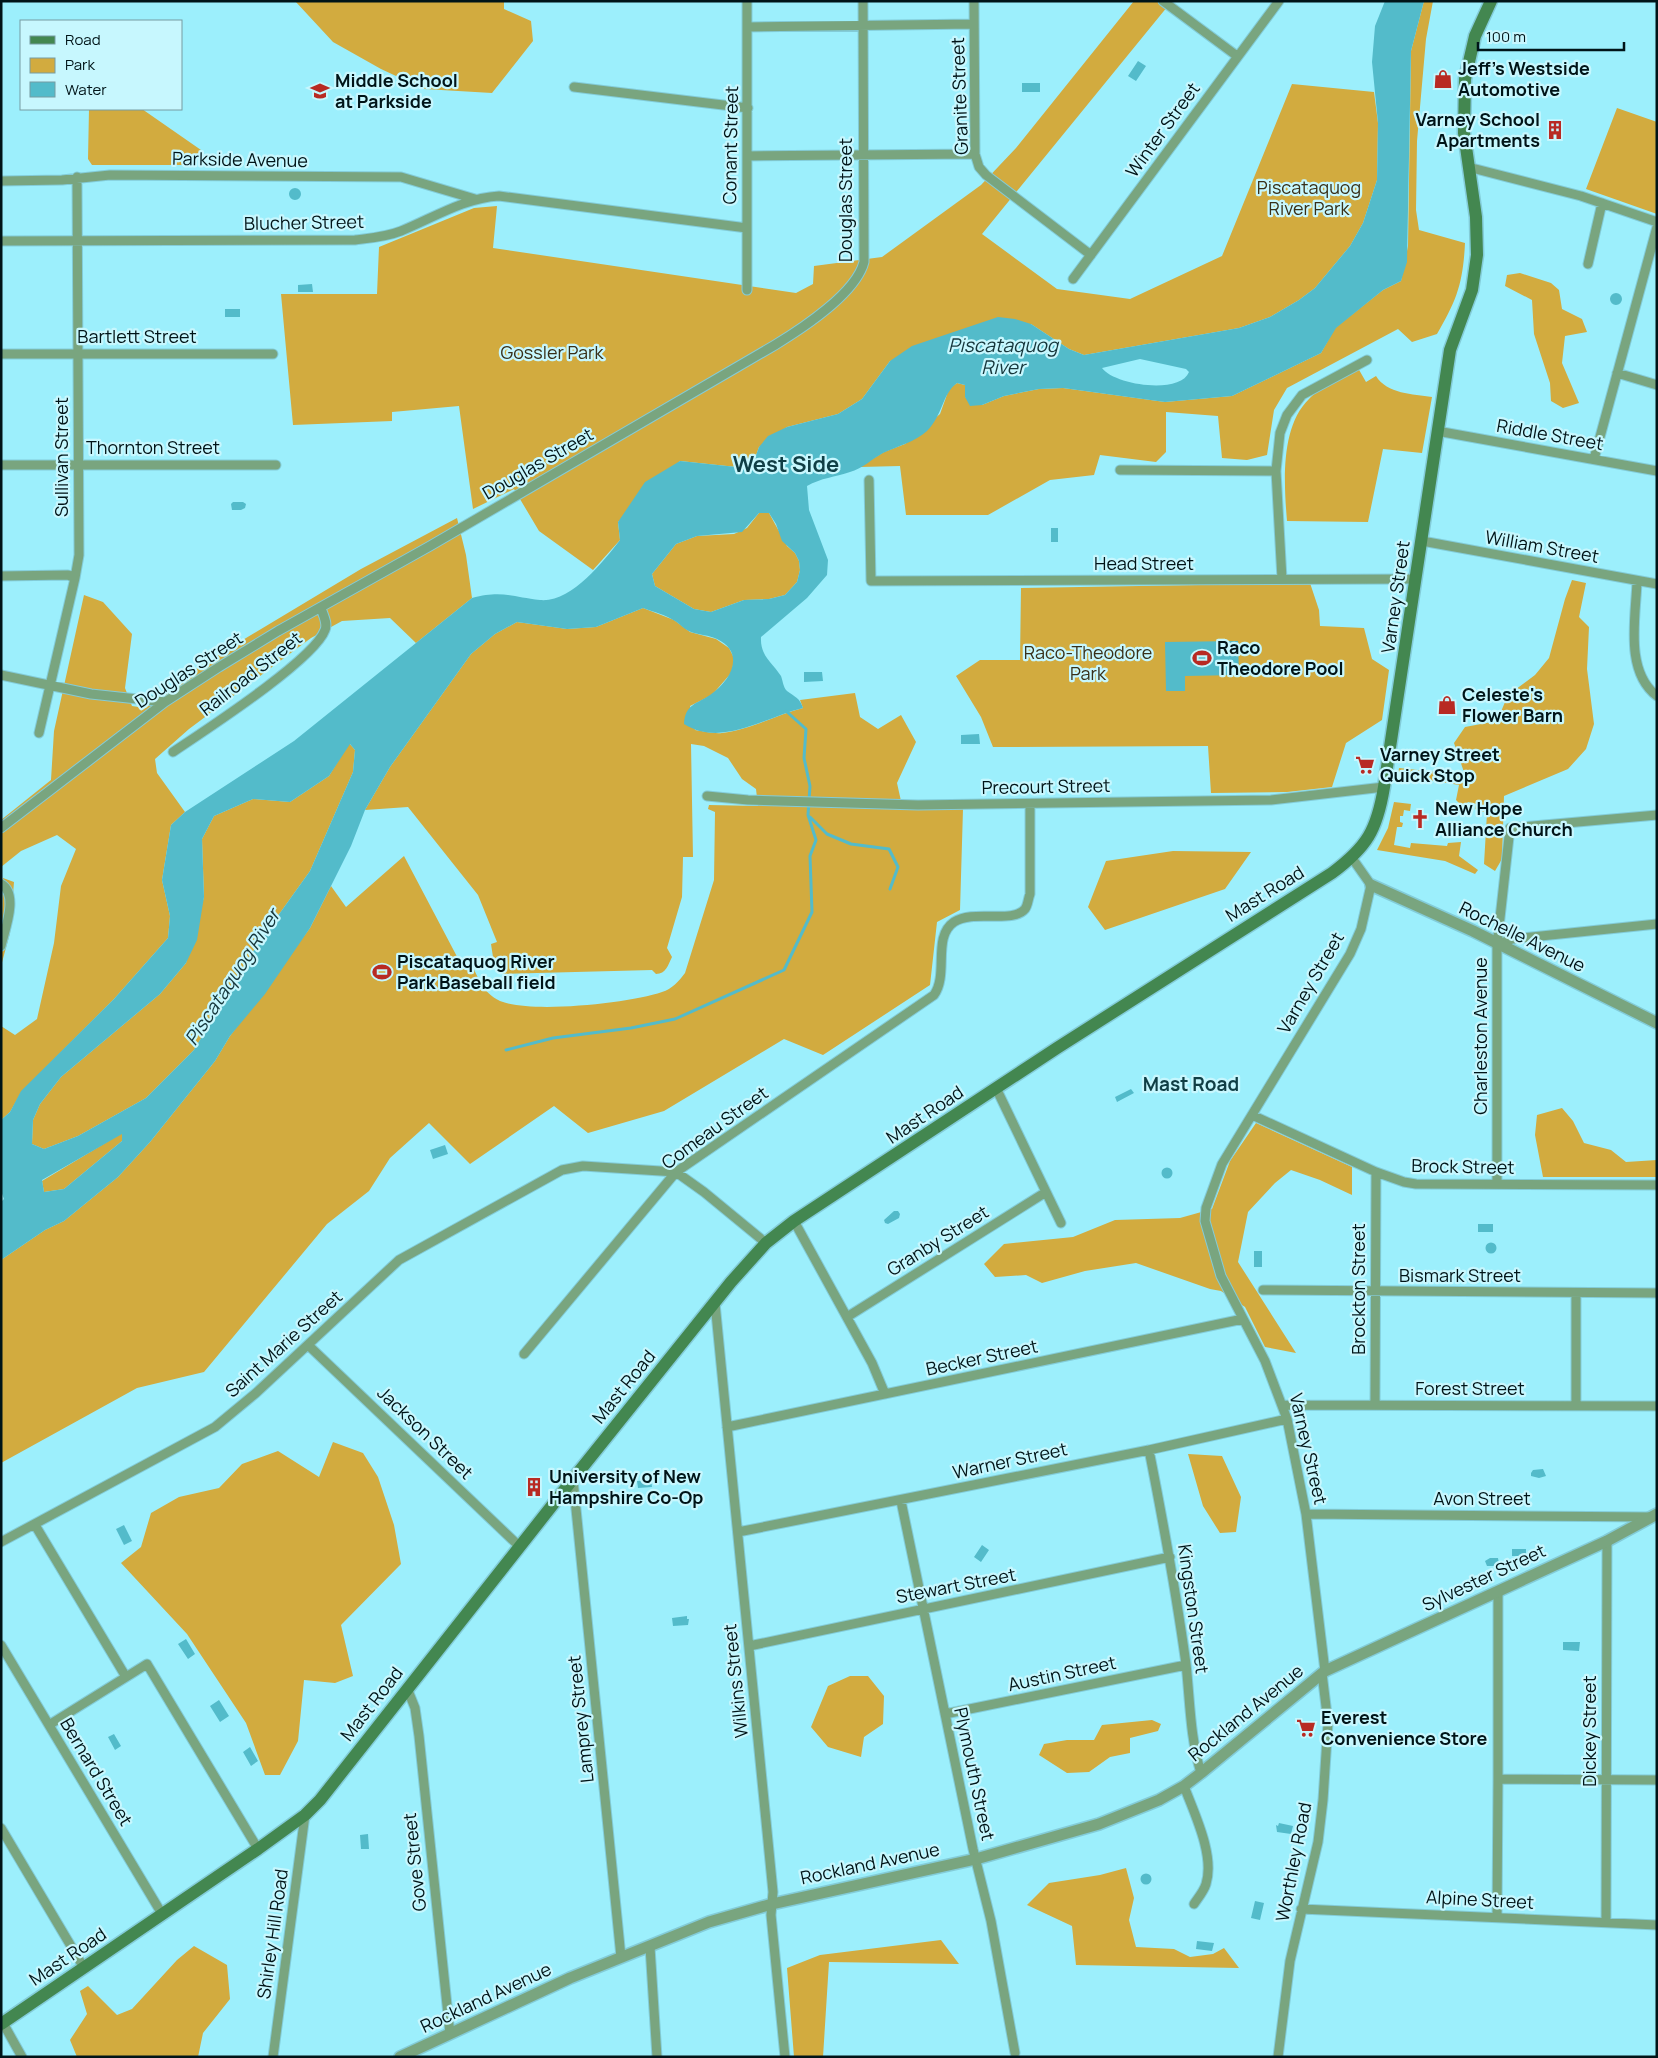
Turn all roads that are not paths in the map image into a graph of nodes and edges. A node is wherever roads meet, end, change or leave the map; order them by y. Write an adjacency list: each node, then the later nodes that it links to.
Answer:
1 (747, 1): 9 (street, Conant Street)
2 (862, 1): 8 (street, Douglas Street)
3 (974, 1): 7 (street, Granite Street)
4 (1163, 1): 10 (street)
5 (1279, 1): 10 (street, Winter Street)
6 (1491, 1): 16 (main road, Varney Street)
7 (974, 24): 8 (street); 13 (street, Granite Street)
8 (863, 26): 9 (street); 14 (street, Douglas Street)
9 (748, 28): 12 (street, Conant Street)
10 (1237, 56): 26 (street, Winter Street)
11 (574, 87): 12 (street)
12 (748, 108): 15 (street, Conant Street)
13 (975, 154): 14 (street); 26 (street, Granite Street)
14 (862, 155): 15 (street); 52 (street, Douglas Street)
15 (747, 156): 23 (street, Conant Street)
16 (1468, 166): 20 (street); 36 (main road, Varney Street)
17 (77, 177): 18 (street, Parkside Avenue); 19 (street, Parkside Avenue); 24 (street, Sullivan Street)
18 (1, 181)
19 (475, 199): 23 (street, Blucher Street); 24 (street, Blucher Street)
20 (1602, 203): 21 (street); 27 (street)
21 (1657, 222)
22 (1657, 227): 34 (street)
23 (746, 228): 29 (street, Conant Street)
24 (77, 240): 25 (street, Blucher Street); 30 (street, Sullivan Street)
25 (1, 241)
26 (1091, 255): 28 (street, Winter Street)
27 (1588, 264)
28 (1073, 279)
29 (747, 290)
30 (78, 353): 31 (street, Bartlett Street); 32 (street, Bartlett Street); 39 (street, Sullivan Street)
31 (1, 354)
32 (273, 354)
33 (1367, 360): 42 (street)
34 (1617, 372): 35 (street); 37 (street)
35 (1657, 385)
36 (1437, 431): 37 (street, Riddle Street); 45 (main road, Varney Street)
37 (1594, 459): 43 (street, Riddle Street)
38 (1, 464): 39 (street, Thornton Street)
39 (78, 464): 40 (street, Thornton Street); 47 (street, Sullivan Street)
40 (276, 465)
41 (1120, 470): 42 (street)
42 (1276, 471): 48 (street)
43 (1657, 471)
44 (869, 480): 48 (street, Head Street)
45 (1422, 541): 49 (main road, Varney Street); 50 (street, William Street)
46 (1, 576): 47 (street)
47 (75, 578): 54 (street, Sullivan Street)
48 (1282, 579): 49 (street, Head Street)
49 (1416, 579): 59 (main road, Varney Street)
50 (1637, 581): 51 (street, William Street); 55 (street)
51 (1657, 584)
52 (321, 608): 56 (street, Douglas Street); 58 (street, Railroad Street)
53 (1, 675): 54 (street)
54 (51, 686): 56 (street); 57 (street, Sullivan Street)
55 (1657, 696)
56 (165, 702): 63 (street, Douglas Street)
57 (40, 733)
58 (173, 752)
59 (1384, 787): 61 (street, Precourt Street); 64 (main road, Varney Street)
60 (707, 796): 61 (street, Precourt Street)
61 (1030, 804): 73 (street, Comeau Street)
62 (1657, 815): 68 (street, Charleston Avenue)
63 (1, 828)
64 (1352, 858): 66 (street); 71 (main road, Mast Road)
65 (2, 884): 69 (street)
66 (1371, 885): 68 (street, Rochelle Avenue); 72 (street, Varney Street)
67 (1657, 924): 68 (street)
68 (1497, 945): 70 (street, Rochelle Avenue); 75 (street, Charleston Avenue)
69 (1, 946)
70 (1657, 1023)
71 (996, 1088): 77 (street); 78 (main road, Mast Road)
72 (1252, 1114): 74 (street, Brock Street); 87 (street, Varney Street)
73 (676, 1172): 80 (street); 88 (street, Saint Marie Street); 89 (street, Comeau Street)
74 (1376, 1172): 75 (street, Brock Street); 82 (street, Brockton Street)
75 (1497, 1184): 76 (street, Brock Street)
76 (1657, 1185)
77 (1046, 1192): 79 (street); 86 (street, Granby Street)
78 (794, 1221): 80 (main road, Mast Road); 86 (street)
79 (1061, 1223)
80 (766, 1243): 85 (main road, Mast Road)
81 (1264, 1290): 82 (street, Bismark Street)
82 (1376, 1291): 83 (street, Bismark Street); 92 (street, Brockton Street)
83 (1576, 1293): 84 (street, Bismark Street); 93 (street)
84 (1657, 1293)
85 (715, 1303): 96 (street, Wilkins Street); 98 (main road, Mast Road)
86 (847, 1317): 90 (street)
87 (1243, 1319): 90 (street, Becker Street); 91 (street, Varney Street)
88 (308, 1344): 102 (street, Saint Marie Street); 106 (street, Jackson Street)
89 (524, 1354)
90 (885, 1394): 96 (street, Becker Street)
91 (1282, 1405): 92 (street, Forest Street); 95 (street, Varney Street)
92 (1375, 1405): 93 (street, Forest Street)
93 (1576, 1406): 94 (street, Forest Street)
94 (1657, 1406)
95 (1287, 1419): 97 (street, Warner Street); 100 (street, Varney Street)
96 (727, 1428): 103 (street, Wilkins Street)
97 (1149, 1450): 99 (street, Warner Street); 107 (street, Kingston Street)
98 (573, 1479): 106 (main road, Mast Road); 135 (street, Lamprey Street)
99 (901, 1501): 103 (street, Warner Street); 109 (street, Plymouth Street)
100 (1306, 1514): 101 (street, Avon Street); 113 (street, Varney Street)
101 (1656, 1516): 104 (street, Sylvester Street)
102 (35, 1525): 105 (street, Saint Marie Street); 114 (street)
103 (738, 1532): 111 (street, Wilkins Street)
104 (1607, 1540): 108 (street, Sylvester Street); 120 (street, Dickey Street)
105 (1, 1542)
106 (519, 1546): 115 (main road, Mast Road)
107 (1170, 1557): 109 (street, Stewart Street); 112 (street, Kingston Street)
108 (1498, 1590): 113 (street, Sylvester Street); 119 (street)
109 (923, 1609): 111 (street, Stewart Street); 116 (street, Plymouth Street)
110 (1, 1646): 117 (street, Bernard Street)
111 (749, 1646): 127 (street, Wilkins Street)
112 (1186, 1665): 116 (street, Austin Street); 118 (street, Kingston Street)
113 (1324, 1672): 118 (street, Rockland Avenue); 129 (street, Worthley Road)
114 (126, 1676): 117 (street); 125 (street)
115 (407, 1688): 123 (main road, Mast Road); 138 (street, Gove Street)
116 (945, 1714): 126 (street, Plymouth Street)
117 (48, 1724): 130 (street, Bernard Street)
118 (1201, 1773): 122 (street, Rockland Avenue)
119 (1498, 1779): 120 (street); 131 (street)
120 (1606, 1780): 121 (street); 132 (street, Dickey Street)
121 (1657, 1780)
122 (1184, 1786): 126 (street, Rockland Avenue); 128 (street)
123 (304, 1815): 125 (main road, Mast Road); 141 (street, Shirley Hill Road)
124 (1, 1828): 136 (street)
125 (258, 1849): 130 (main road, Mast Road)
126 (976, 1858): 127 (street, Rockland Avenue); 139 (street, Plymouth Street)
127 (772, 1904): 134 (street, Rockland Avenue); 144 (street, Wilkins Street)
128 (1194, 1904)
129 (1301, 1909): 131 (street, Alpine Street); 145 (street, Worthley Road)
130 (162, 1914): 136 (main road, Mast Road)
131 (1496, 1917): 132 (street, Alpine Street)
132 (1606, 1922): 133 (street, Alpine Street)
133 (1657, 1925)
134 (650, 1947): 135 (street, Rockland Avenue); 143 (street)
135 (621, 1957): 138 (street, Rockland Avenue)
136 (84, 1968): 137 (main road, Mast Road)
137 (2, 2023): 140 (street)
138 (450, 2034): 142 (street, Rockland Avenue)
139 (1015, 2053)
140 (22, 2057)
141 (273, 2057)
142 (400, 2057)
143 (657, 2057)
144 (785, 2057)
145 (1278, 2057)

